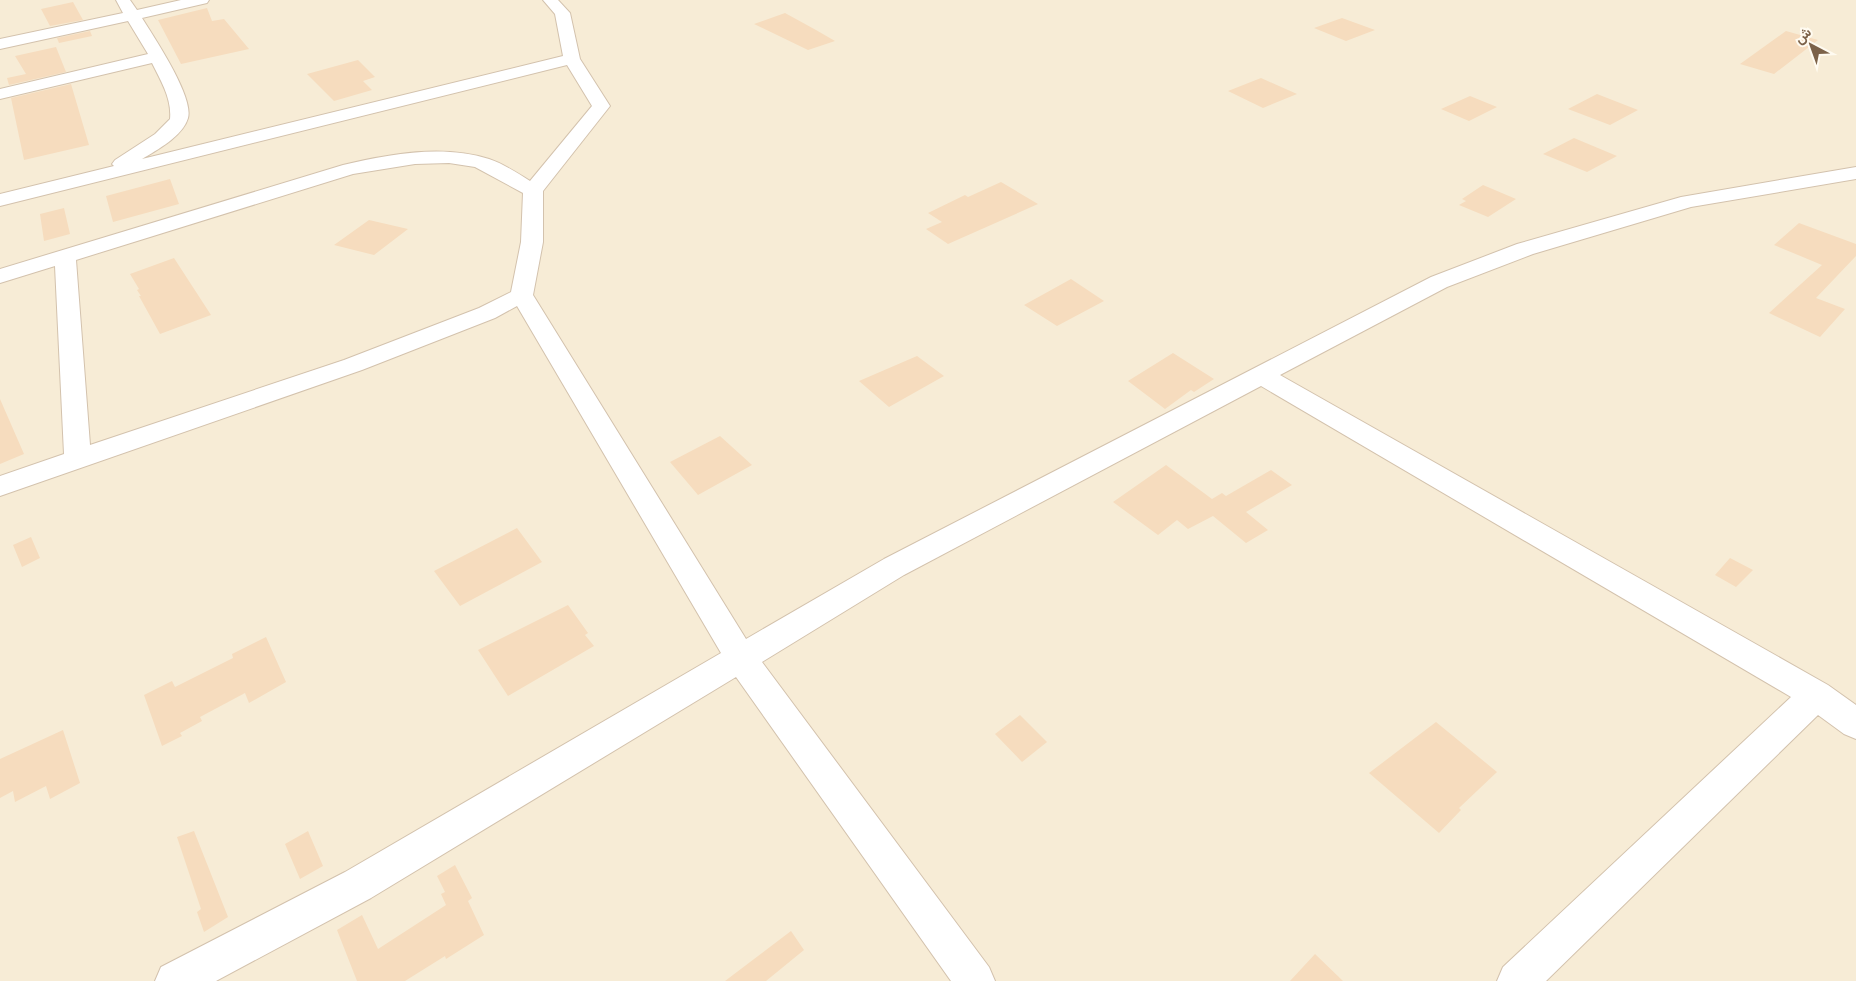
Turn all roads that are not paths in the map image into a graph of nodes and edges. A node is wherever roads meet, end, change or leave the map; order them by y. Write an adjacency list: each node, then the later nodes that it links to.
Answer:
1 (122, 0): 4 (street)
2 (202, 0): 4 (street)
3 (550, 0): 7 (street)
4 (132, 15): 5 (street); 6 (street)
5 (0, 44)
6 (157, 57): 8 (street); 10 (street)
7 (572, 59): 10 (street); 11 (street)
8 (0, 94)
9 (1856, 173): 16 (street)
10 (109, 174): 12 (street)
11 (533, 190): 13 (street); 15 (street)
12 (0, 200)
13 (65, 256): 14 (street); 17 (street)
14 (0, 276)
15 (522, 295): 17 (street); 19 (street)
16 (1259, 374): 19 (street); 20 (street)
17 (78, 459): 18 (street)
18 (0, 486)
19 (740, 657): 22 (street); 23 (street)
20 (1816, 695): 21 (street); 24 (street)
21 (1856, 724)
22 (175, 981)
23 (976, 981)
24 (1517, 981)

